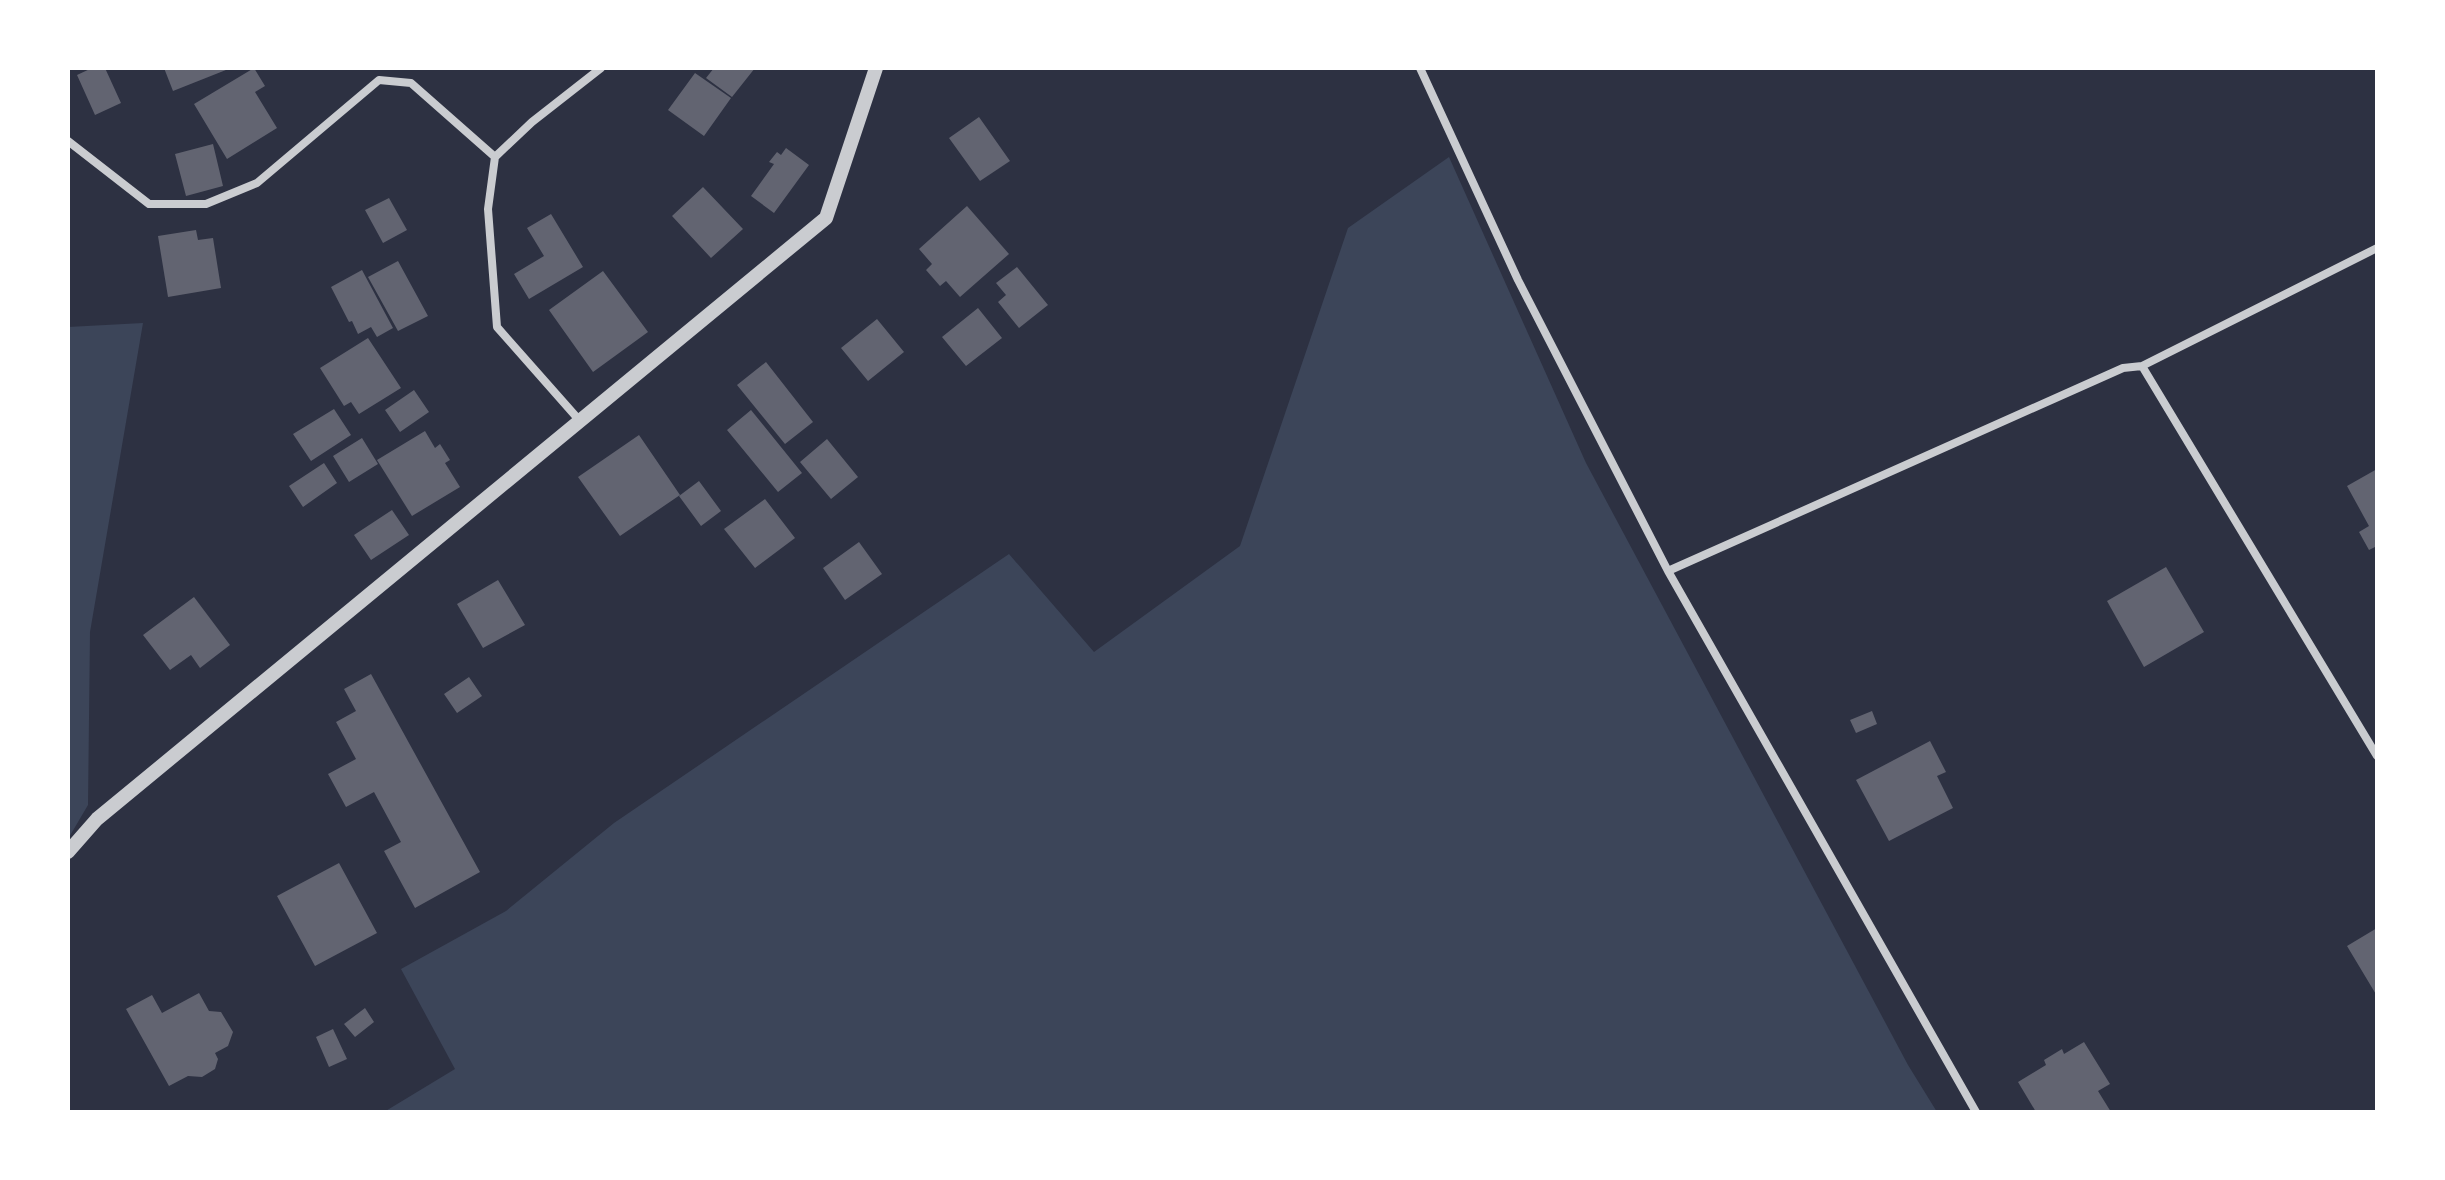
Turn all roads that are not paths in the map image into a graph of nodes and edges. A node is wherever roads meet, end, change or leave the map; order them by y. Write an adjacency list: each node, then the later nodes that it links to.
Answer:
1 (601, 68): 5 (street)
2 (876, 68): 8 (street)
3 (1420, 68): 9 (street)
4 (68, 141): 5 (street)
5 (495, 157): 8 (street)
6 (2377, 248): 7 (street)
7 (2142, 366): 9 (street); 10 (street)
8 (580, 421): 11 (street)
9 (1668, 571): 12 (street)
10 (2377, 756)
11 (68, 852)
12 (1976, 1112)

